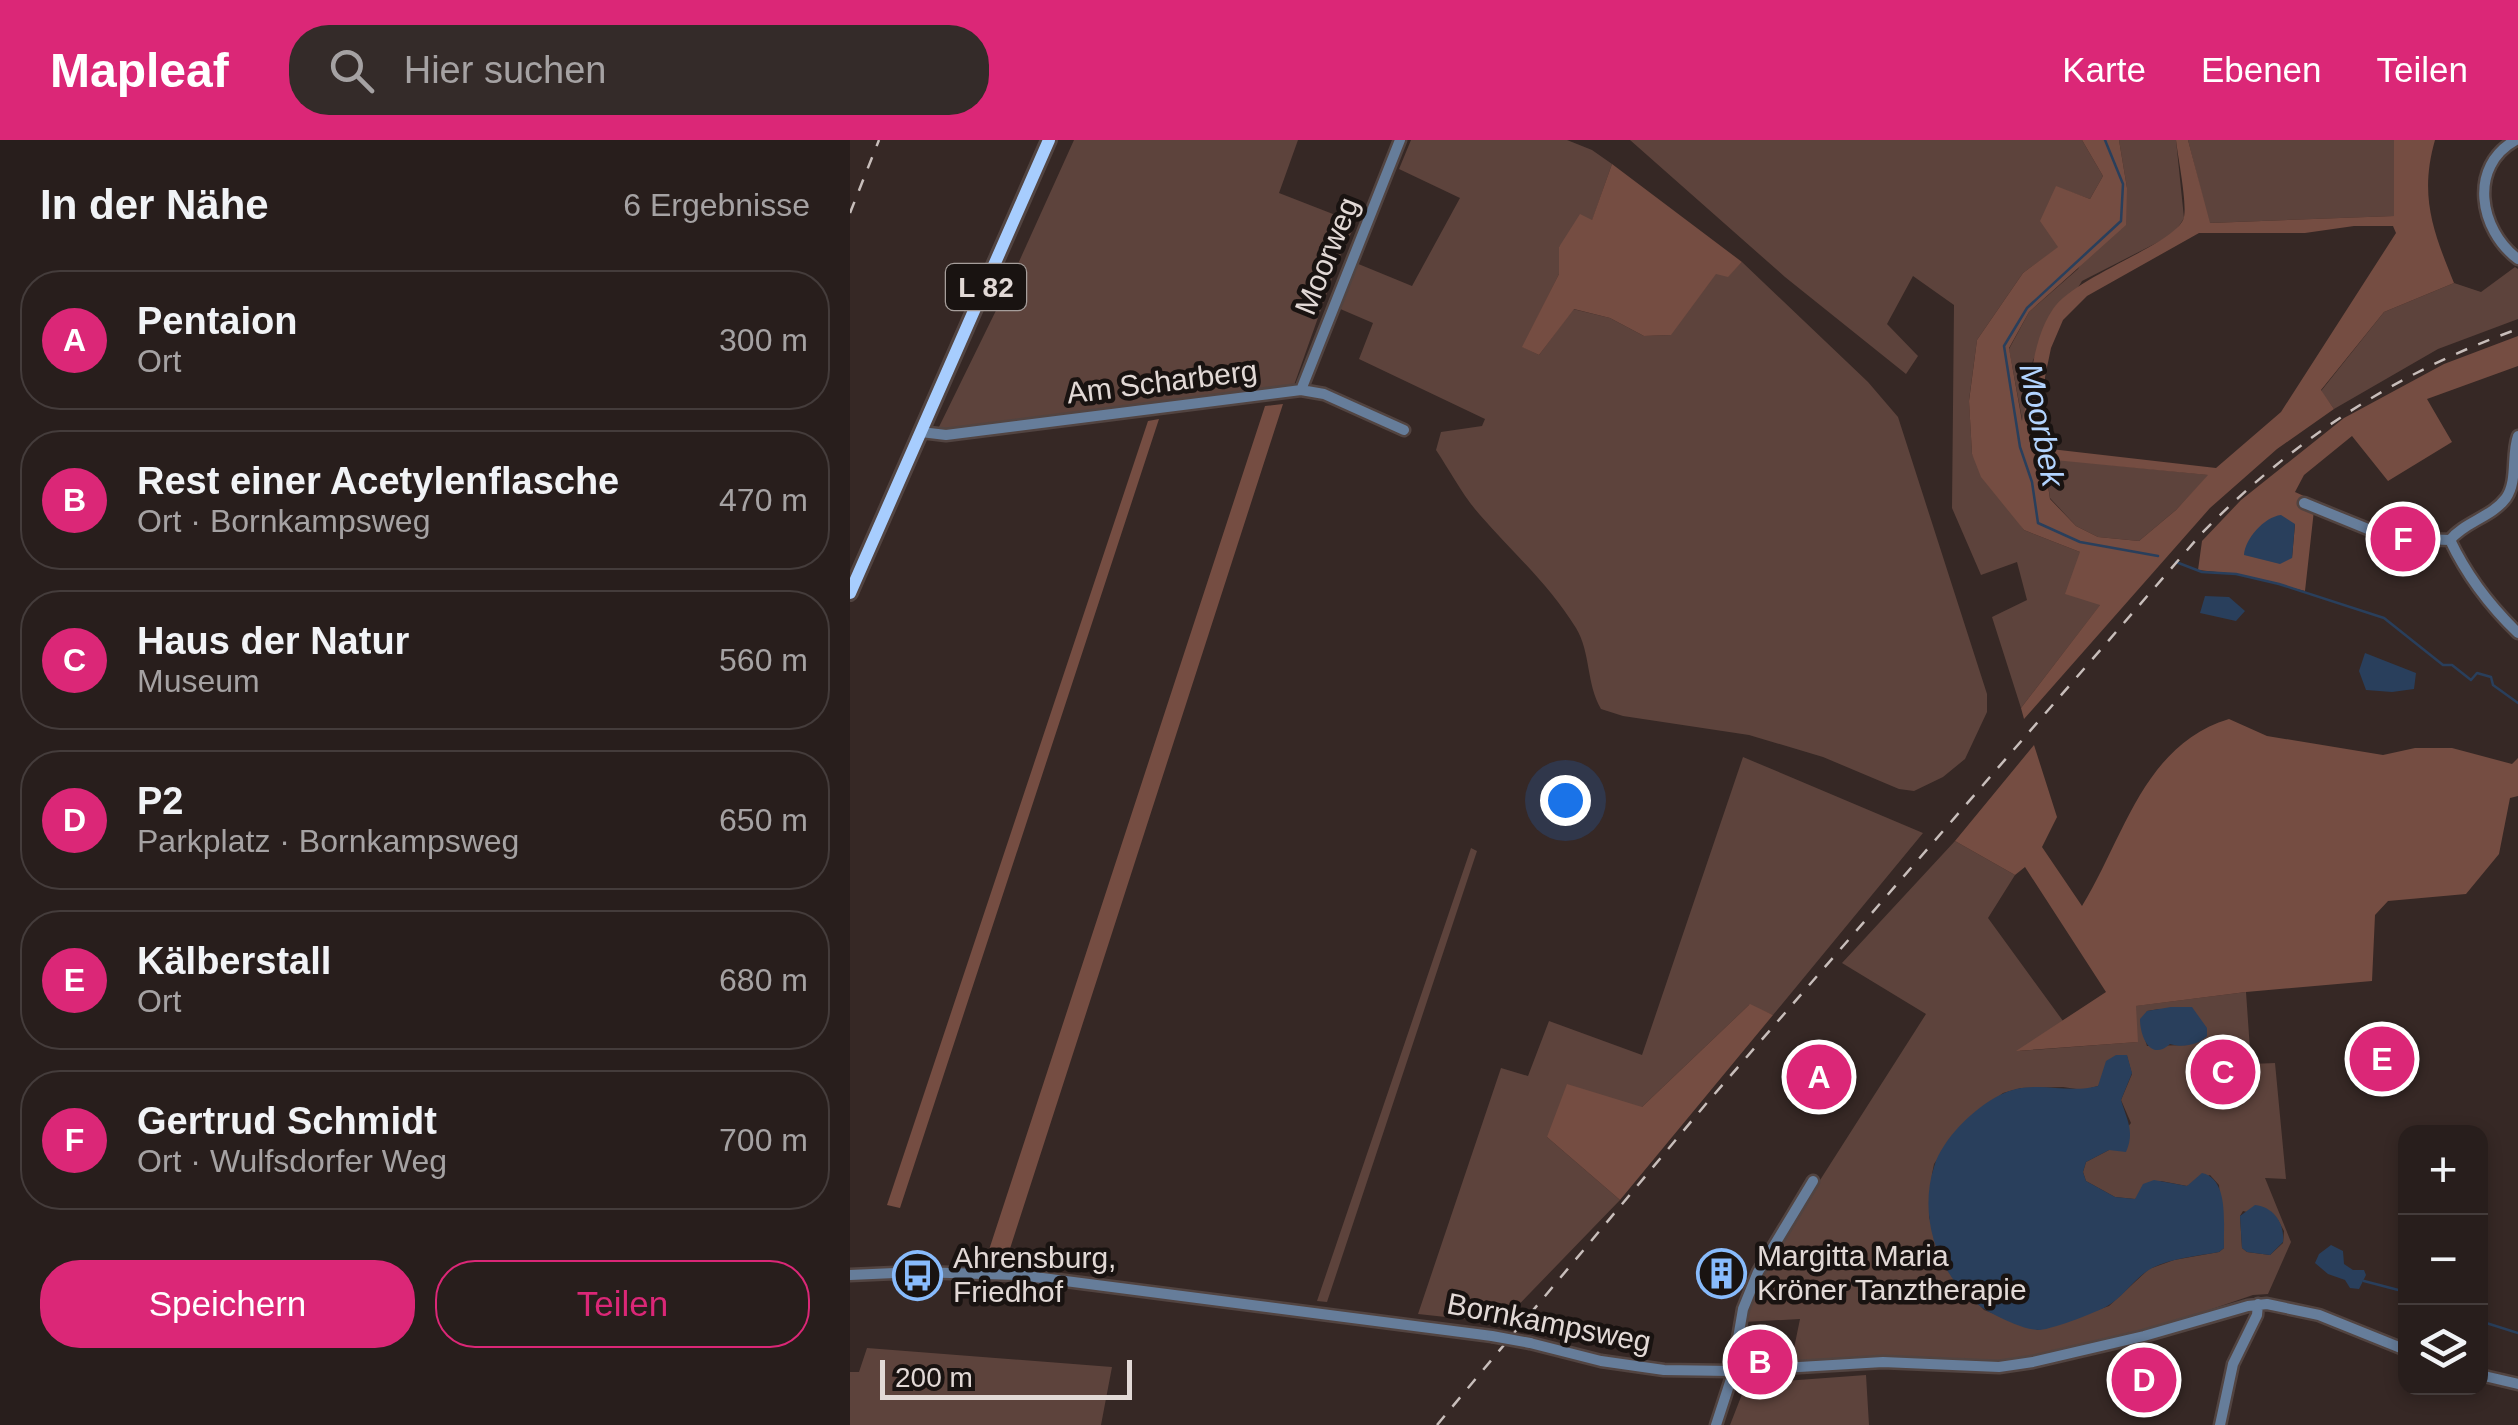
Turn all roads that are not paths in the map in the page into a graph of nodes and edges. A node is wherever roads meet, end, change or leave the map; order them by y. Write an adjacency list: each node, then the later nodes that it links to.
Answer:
1 (1049, 140): 7 (main road, L 82)
2 (1400, 140): 5 (street, Moorweg)
3 (2516, 140): 4 (street)
4 (2518, 259)
5 (1301, 390): 6 (street, Am Scharberg); 7 (street, Am Scharberg)
6 (1404, 430)
7 (921, 432): 11 (main road, L 82)
8 (2518, 436): 10 (street)
9 (2304, 503): 10 (street)
10 (2450, 540): 12 (street)
11 (850, 593)
12 (2518, 633)
13 (1813, 1181): 17 (street)
14 (850, 1276): 17 (street, Bornkampsweg, bridge)
15 (2258, 1304): 16 (street, Bornkampsweg); 17 (street, Bornkampsweg); 21 (street)
16 (2398, 1347)
17 (1731, 1370): 20 (street)
18 (2488, 1377): 19 (street)
19 (2518, 1384)
20 (1716, 1425)
21 (2220, 1425)

